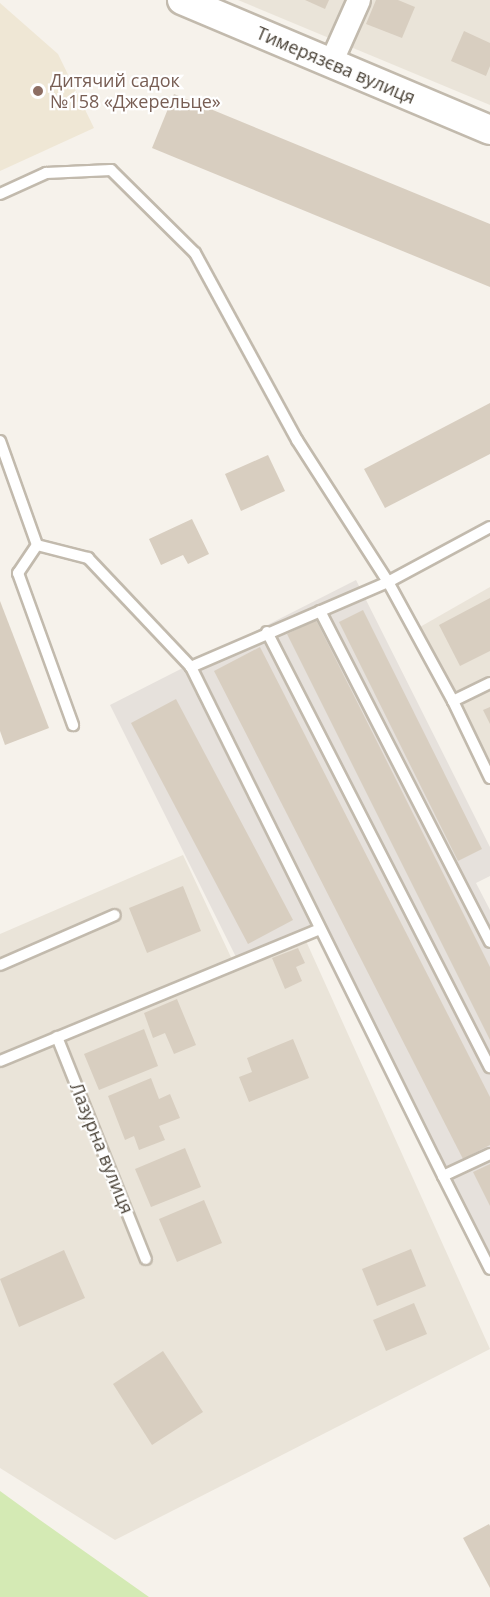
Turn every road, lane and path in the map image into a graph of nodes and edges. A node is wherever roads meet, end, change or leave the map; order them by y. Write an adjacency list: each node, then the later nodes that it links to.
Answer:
1 (182, 0): 3 (street, Тимерязєва вулиця)
2 (359, 0): 3 (street)
3 (331, 63): 4 (street, Тимерязєва вулиця)
4 (490, 130)
5 (0, 194): 9 (lane)
6 (0, 441): 8 (lane)
7 (490, 527): 9 (lane)
8 (37, 545): 12 (lane); 15 (lane)
9 (388, 582): 10 (lane); 14 (lane)
10 (320, 611): 11 (lane); 19 (lane)
11 (267, 632): 12 (lane); 23 (lane)
12 (191, 667): 18 (lane)
13 (490, 683): 14 (lane)
14 (453, 701): 16 (lane)
15 (73, 725)
16 (490, 778)
17 (115, 915): 20 (lane)
18 (320, 929): 21 (lane); 25 (lane)
19 (490, 942)
20 (0, 965)
21 (57, 1037): 22 (lane); 26 (lane, Лазурна вулиця)
22 (0, 1061)
23 (490, 1067)
24 (490, 1154): 25 (lane)
25 (443, 1176): 27 (lane)
26 (146, 1259)
27 (490, 1269)

